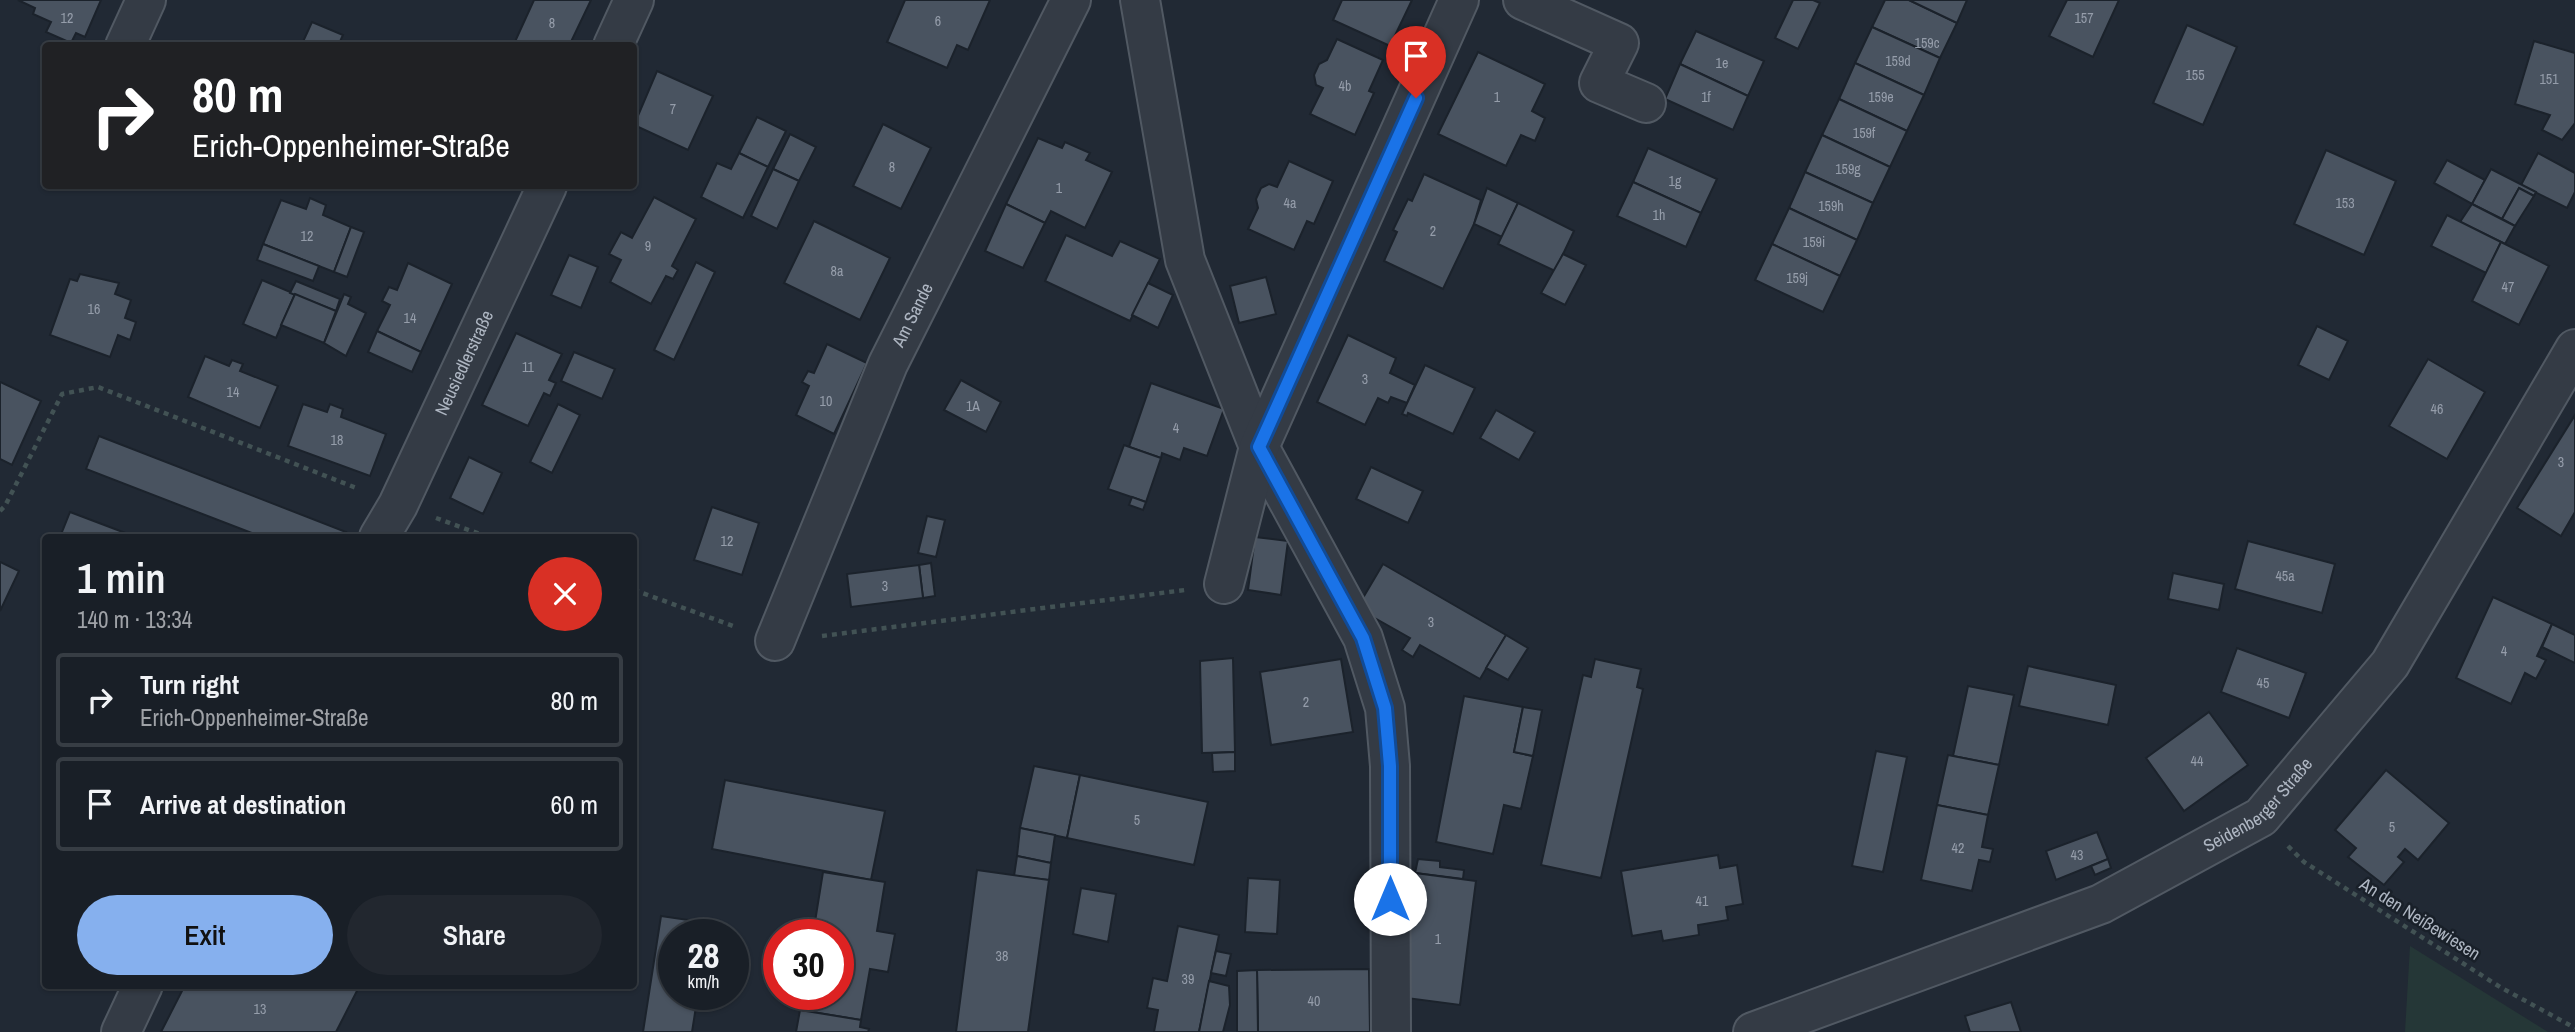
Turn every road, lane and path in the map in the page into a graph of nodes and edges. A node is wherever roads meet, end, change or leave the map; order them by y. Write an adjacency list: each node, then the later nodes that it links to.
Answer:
1 (146, 0): 7 (street)
2 (634, 0): 8 (street)
3 (1071, 0): 19 (street, Am Sande)
4 (1140, 0): 12 (street)
5 (1460, 0): 12 (street)
6 (1523, 0): 9 (street)
7 (127, 42)
8 (615, 42)
9 (1646, 103)
10 (546, 189): 13 (street, Neusiedlerstraße)
11 (2575, 349): 20 (street, Seidenberger Straße)
12 (1259, 447): 17 (street); 24 (street)
13 (398, 505): 14 (path); 15 (street, Neusiedlerstraße); 16 (path)
14 (0, 512)
15 (381, 534)
16 (480, 534)
17 (1224, 584): 19 (path)
18 (637, 591): 19 (path)
19 (775, 641)
20 (2261, 817): 22 (path, An den Neißewiesen); 25 (street, Seidenberger Straße)
21 (141, 989): 23 (street)
22 (2575, 1028)
23 (121, 1032)
24 (1391, 1032)
25 (1752, 1032)

